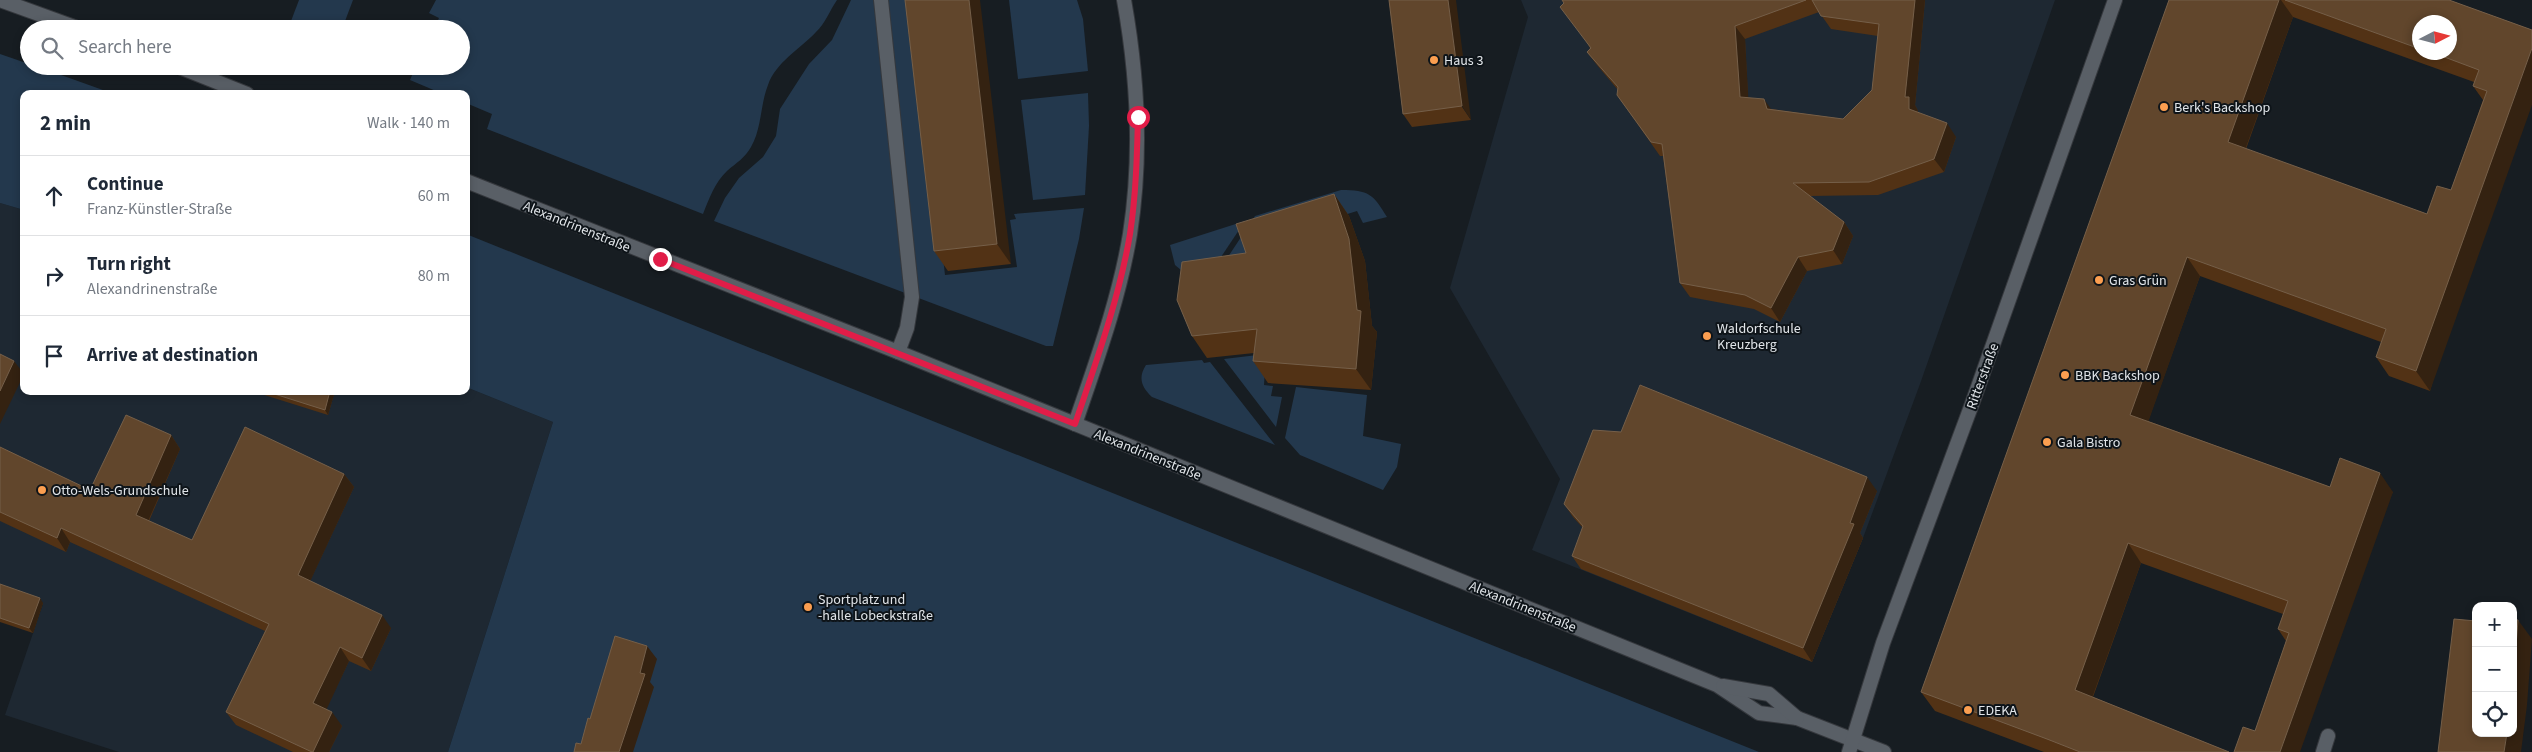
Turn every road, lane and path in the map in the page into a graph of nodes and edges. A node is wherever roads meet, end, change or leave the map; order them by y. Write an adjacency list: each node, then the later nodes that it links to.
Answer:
1 (0, 0): 5 (street)
2 (881, 0): 9 (street)
3 (1124, 0): 10 (street)
4 (2115, 0): 14 (street, Ritterstraße)
5 (55, 20)
6 (199, 75): 7 (street)
7 (238, 90)
8 (470, 183): 9 (street, Alexandrinenstraße)
9 (898, 352): 10 (street, Alexandrinenstraße)
10 (1075, 424): 11 (street, Alexandrinenstraße)
11 (1717, 686): 12 (street, Alexandrinenstraße); 12 (street, Alexandrinenstraße)
12 (1796, 718): 14 (street, Alexandrinenstraße)
13 (2328, 736): 16 (street)
14 (1851, 746): 15 (street, Alexandrinenstraße)
15 (1884, 752)
16 (2323, 752)

